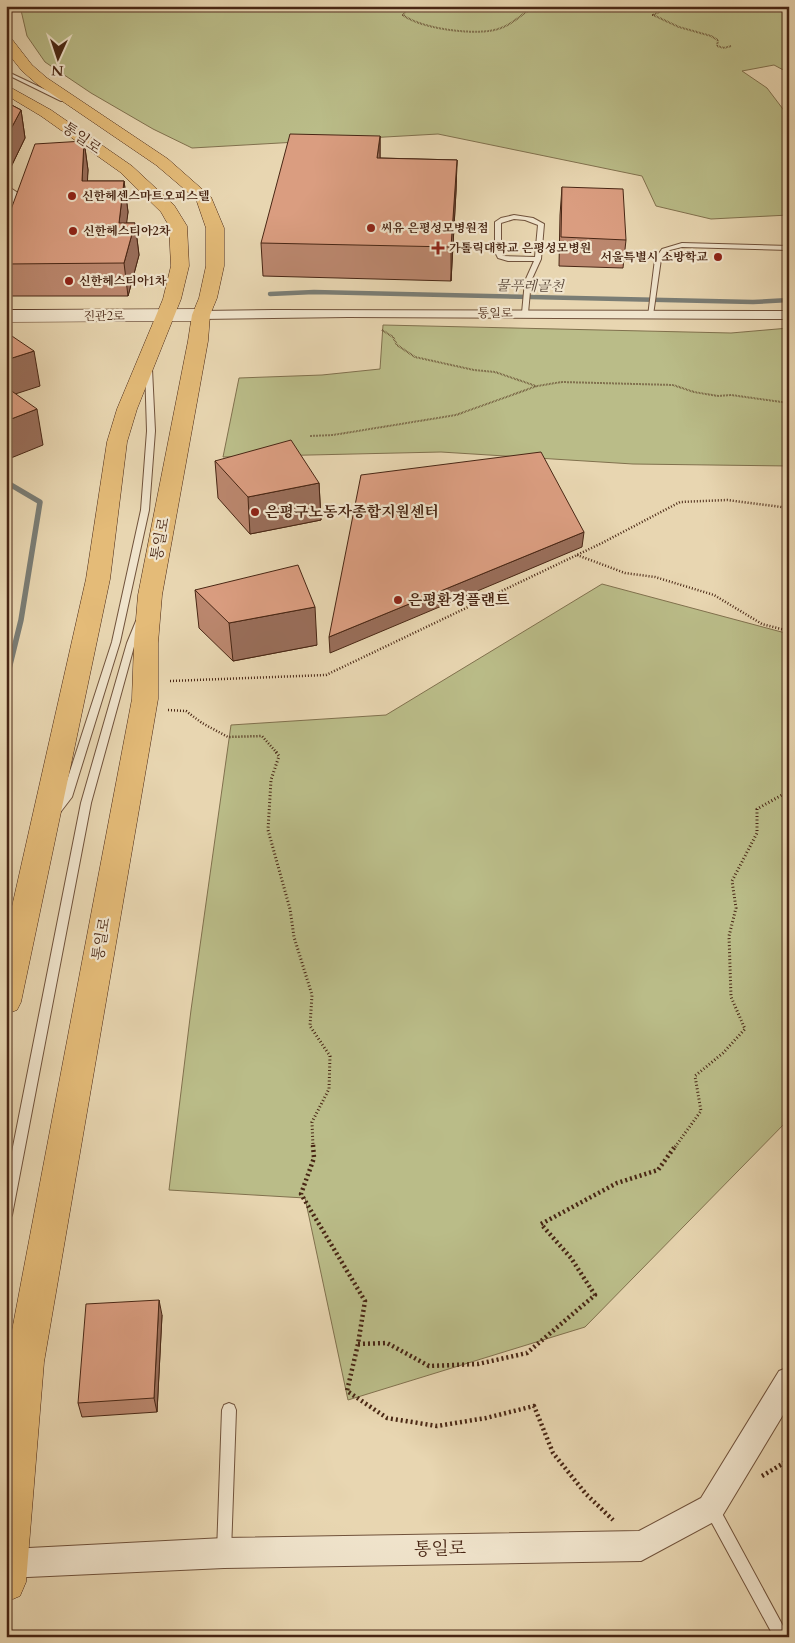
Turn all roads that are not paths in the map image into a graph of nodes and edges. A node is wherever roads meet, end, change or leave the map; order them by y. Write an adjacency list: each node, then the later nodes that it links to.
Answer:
1 (6, 41): 4 (main road, 통일로)
2 (6, 72): 4 (lane)
3 (6, 89): 14 (main road, 통일로)
4 (80, 108): 11 (main road, 통일로)
5 (6, 189): 6 (street)
6 (6, 213)
7 (789, 248): 10 (lane)
8 (538, 259): 8 (lane); 9 (lane)
9 (525, 310): 10 (street, 통일로); 11 (street, 통일로)
10 (650, 311): 12 (street, 통일로)
11 (201, 315): 14 (street, 진관2로); 16 (main road, 통일로)
12 (789, 315)
13 (6, 316): 14 (street, 진관2로)
14 (166, 316): 15 (main road, 통일로)
15 (147, 364): 17 (main road, 통일로); 17 (lane)
16 (150, 595): 19 (lane); 24 (main road, 통일로)
17 (46, 824): 18 (main road, 통일로)
18 (6, 1002)
19 (6, 1215)
20 (789, 1380): 22 (street, 통일로)
21 (230, 1410): 23 (lane)
22 (711, 1508): 23 (street, 통일로); 25 (lane)
23 (224, 1553): 24 (street, 통일로)
24 (7, 1567)
25 (782, 1637)

